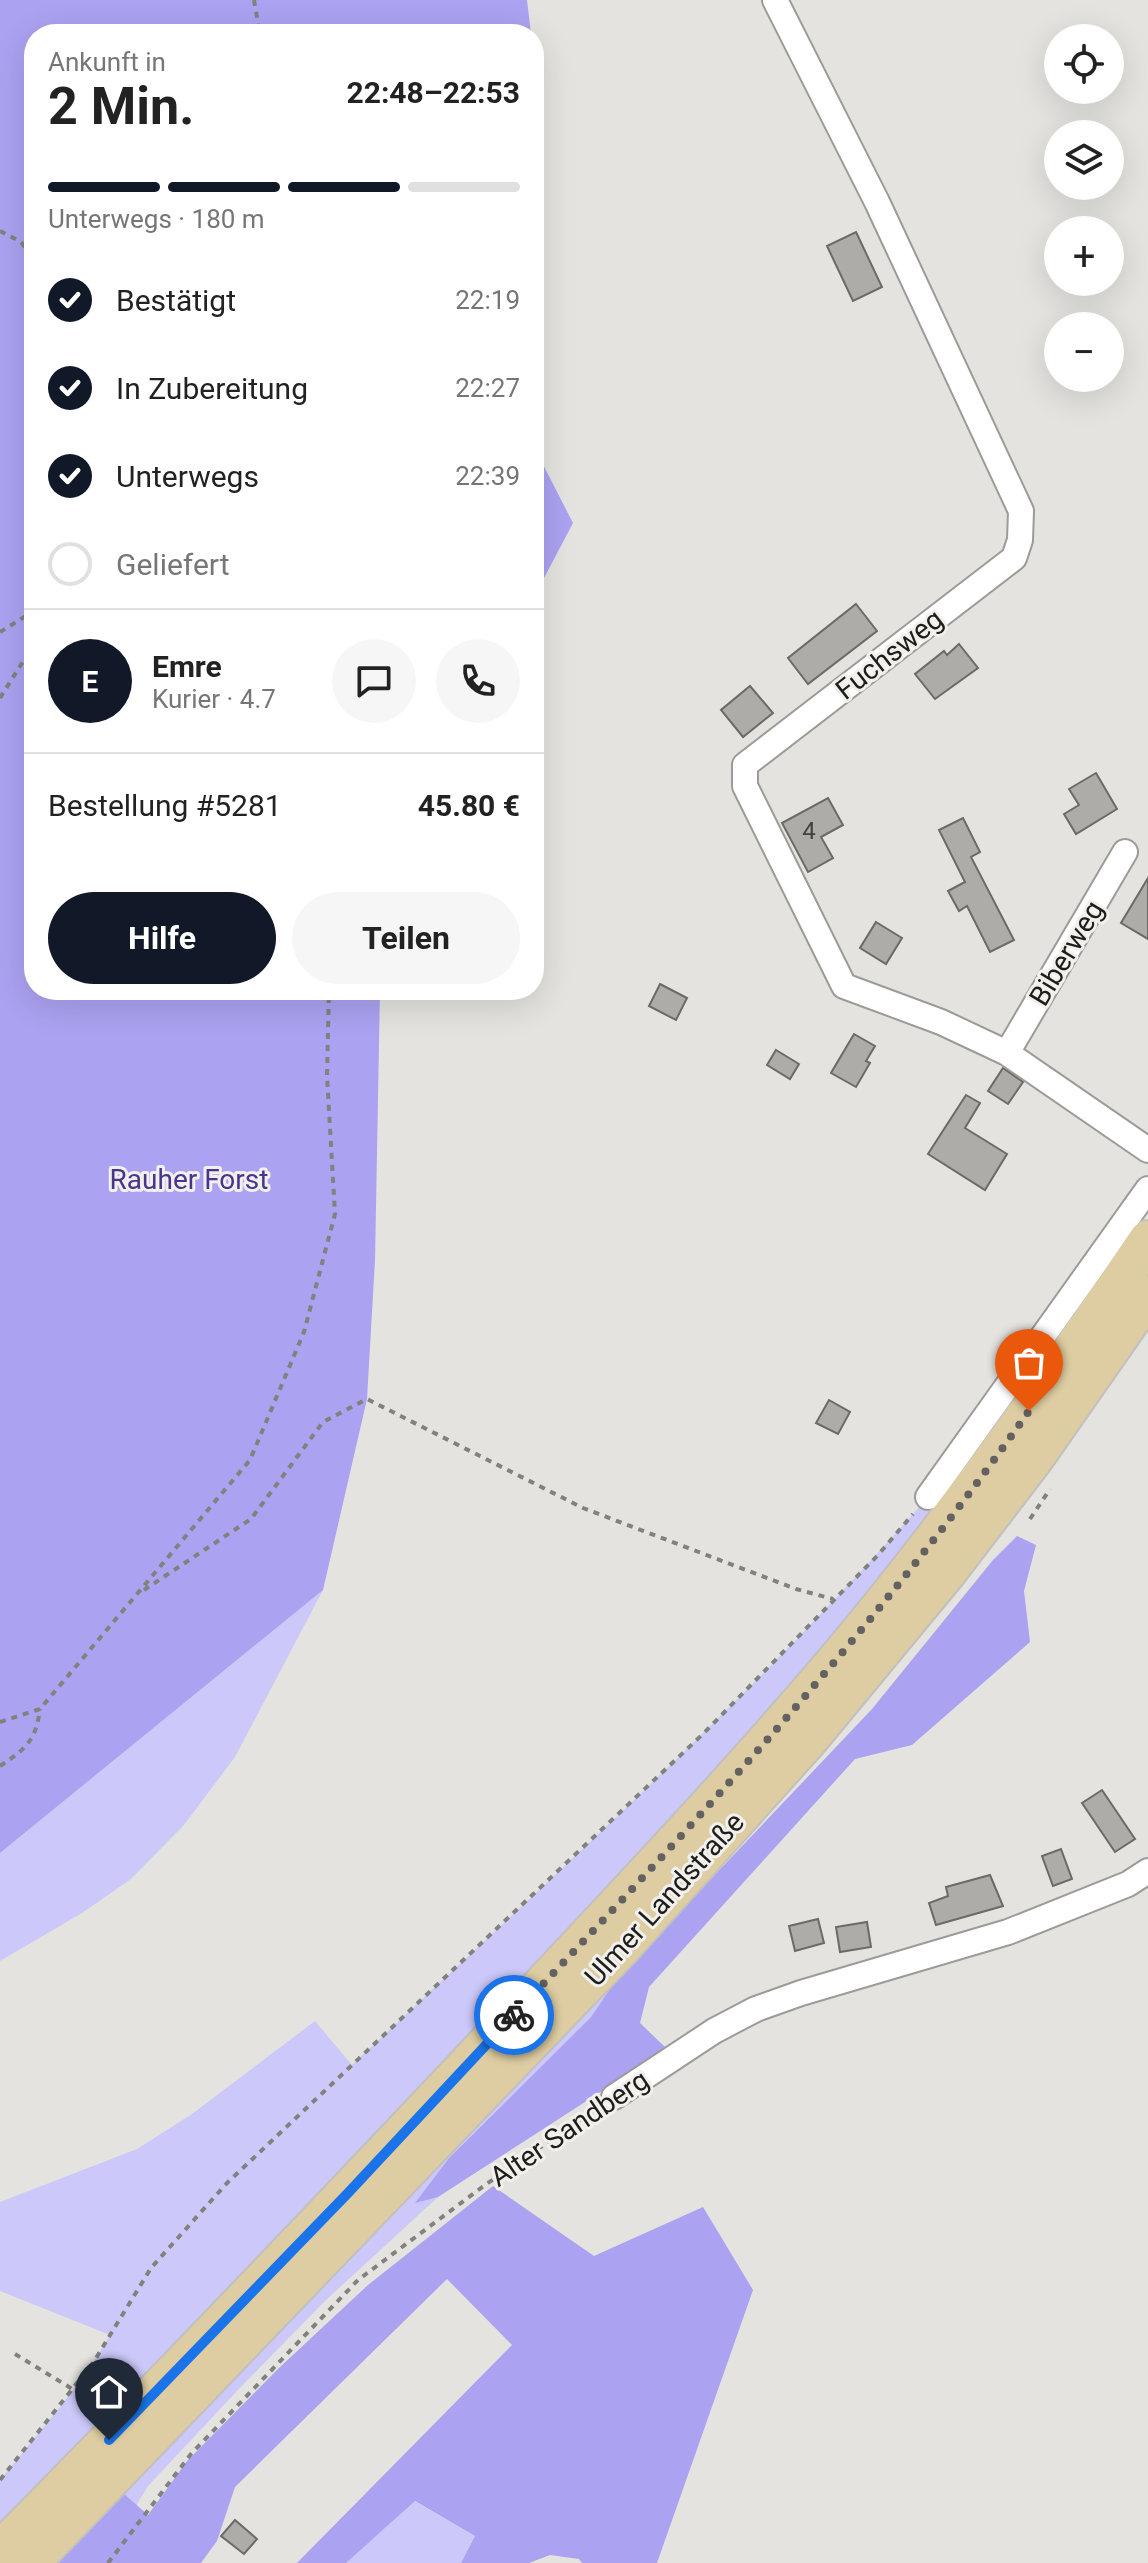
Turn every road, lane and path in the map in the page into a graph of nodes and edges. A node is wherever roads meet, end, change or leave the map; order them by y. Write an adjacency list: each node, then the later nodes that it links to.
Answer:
1 (254, 0): 3 (path)
2 (775, 0): 12 (street, Fuchsweg)
3 (258, 24)
4 (0, 231): 5 (path)
5 (24, 246)
6 (24, 617): 7 (path)
7 (0, 632)
8 (24, 660): 9 (path)
9 (0, 698)
10 (1125, 852): 12 (street, Biberweg)
11 (329, 1000): 18 (path)
12 (1007, 1053): 13 (street, Fuchsweg)
13 (1148, 1150)
14 (1148, 1189): 17 (street)
15 (1148, 1240): 28 (main road, Ulmer Landstraße)
16 (1148, 1295): 29 (main road, Ulmer Landstraße)
17 (928, 1497): 19 (path)
18 (139, 1594): 19 (path); 20 (path)
19 (834, 1599): 26 (path)
20 (40, 1709): 21 (path); 22 (path)
21 (0, 1722)
22 (0, 1766)
23 (1148, 1871): 24 (street, Alter Sandberg)
24 (614, 2097): 30 (path, Alter Sandberg)
25 (15, 2354): 26 (path)
26 (74, 2390): 27 (path)
27 (0, 2480)
28 (0, 2551)
29 (30, 2563)
30 (108, 2563)

